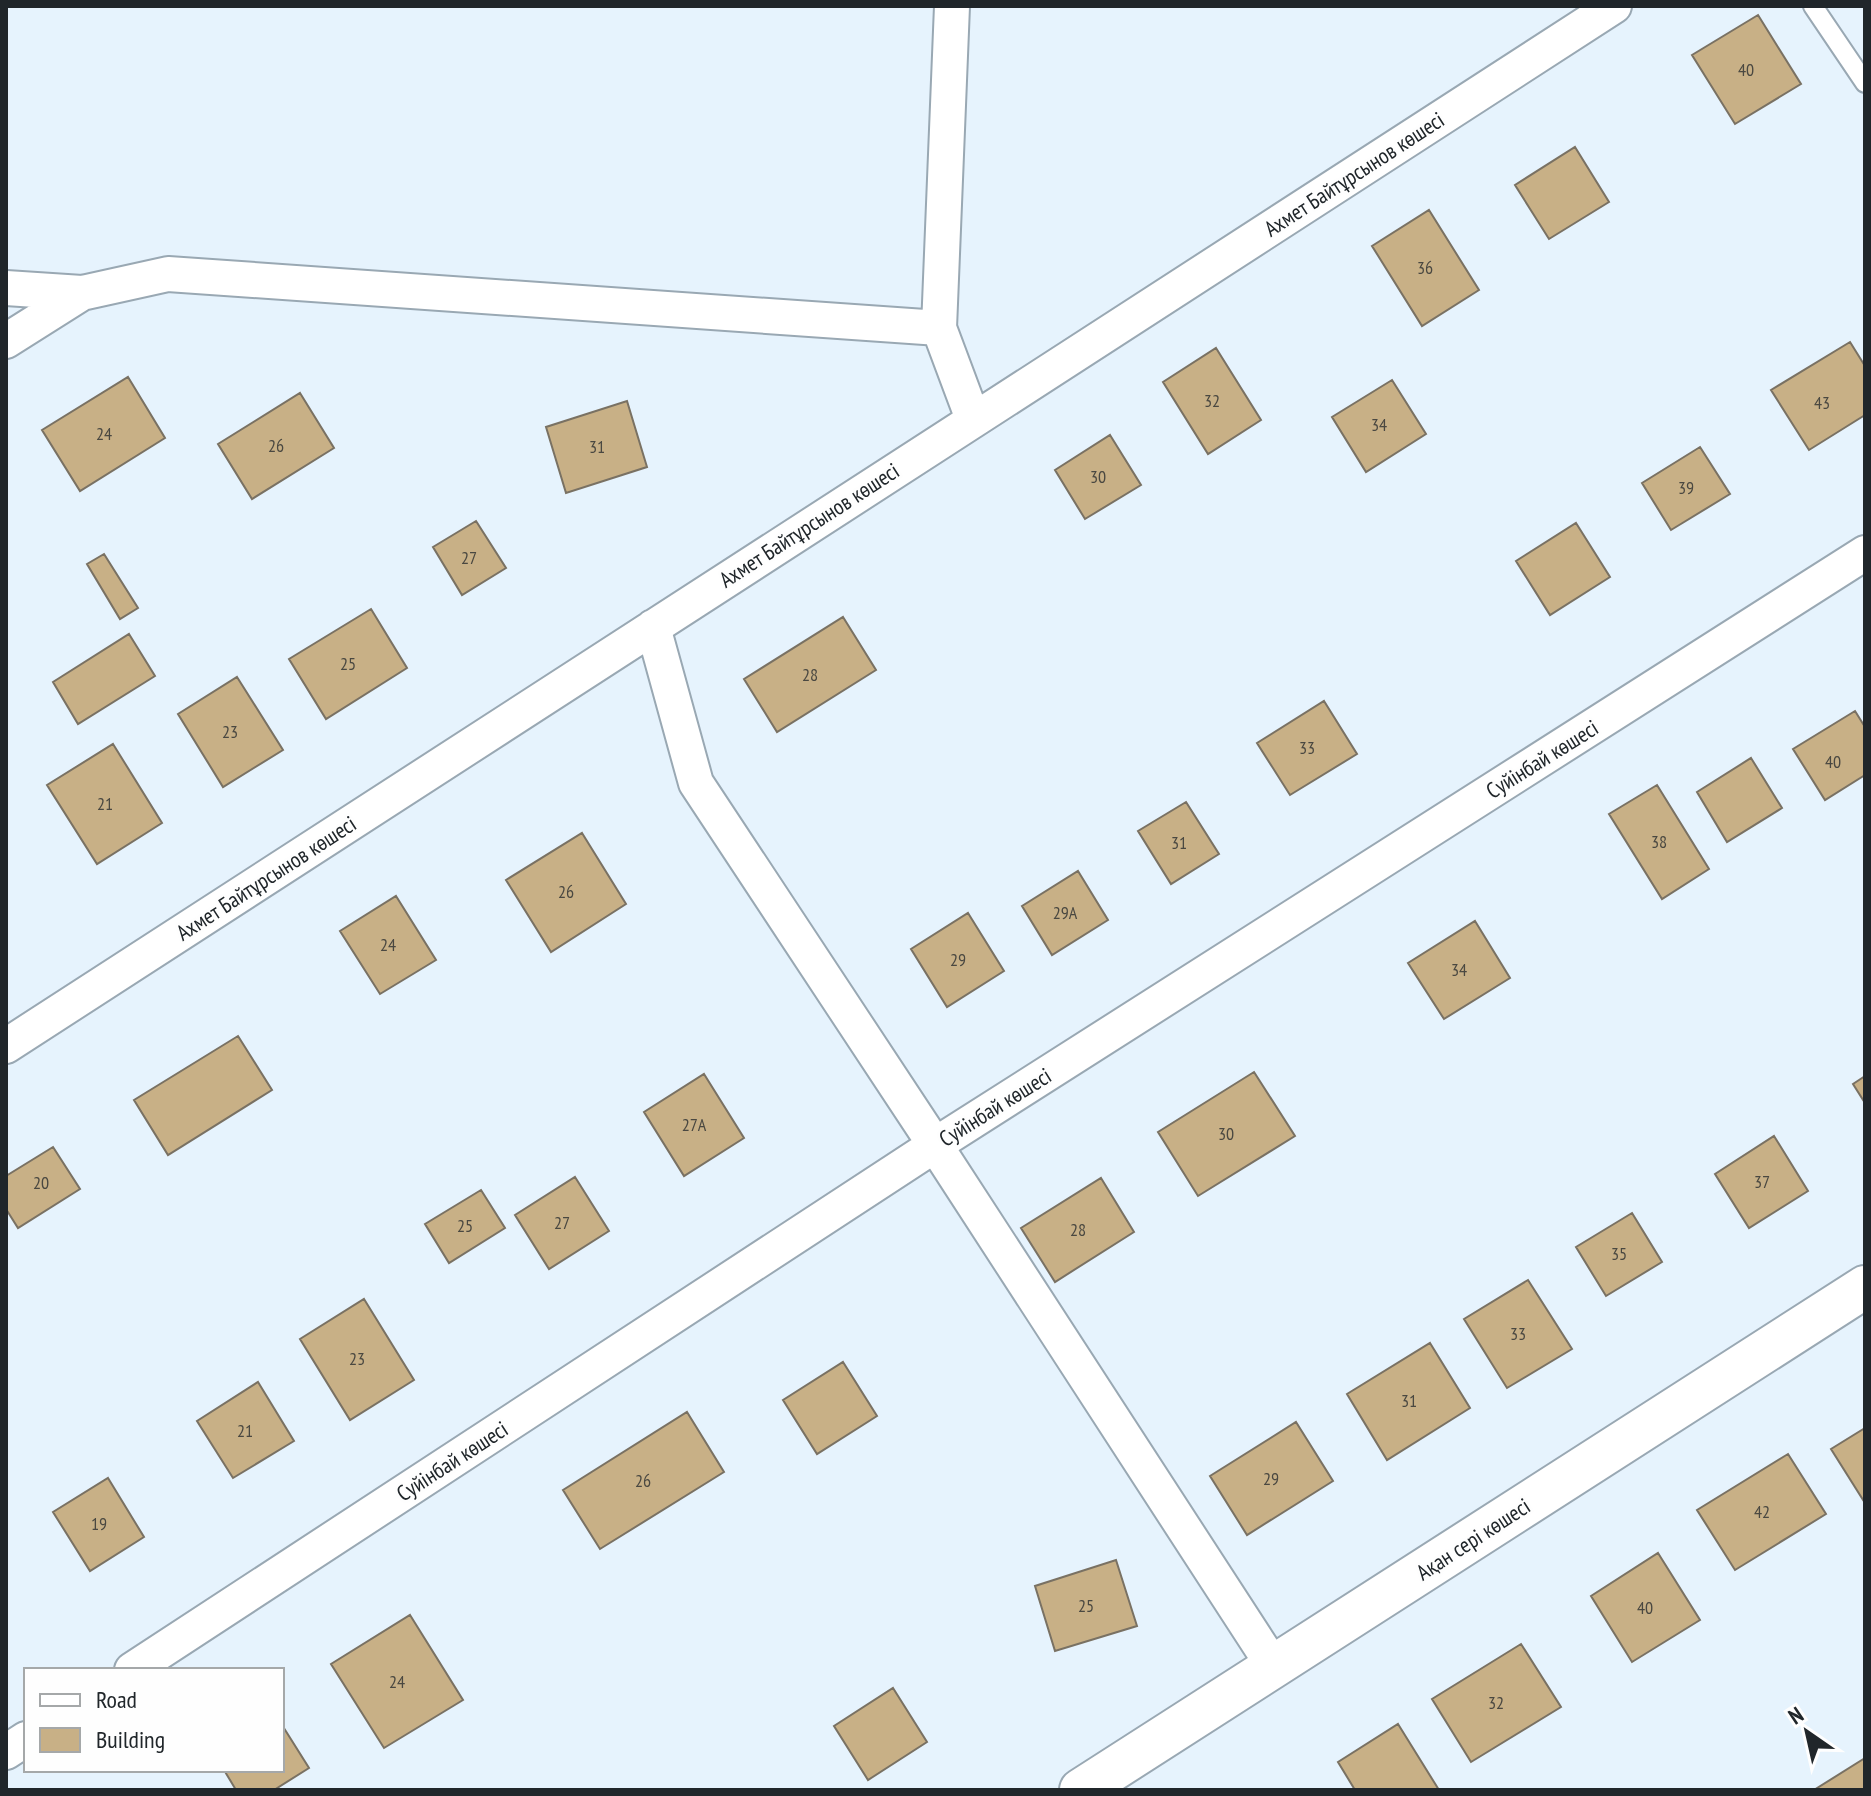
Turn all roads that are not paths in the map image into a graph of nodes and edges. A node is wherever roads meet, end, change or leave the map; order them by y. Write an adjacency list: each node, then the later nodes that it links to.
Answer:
1 (952, 6): 7 (street)
2 (1614, 6): 9 (street, Ахмет Байтұрсынов көшесі)
3 (1813, 6): 4 (lane)
4 (1865, 83)
5 (6, 288): 6 (street)
6 (82, 293): 7 (street); 8 (street)
7 (939, 328): 9 (street)
8 (6, 341)
9 (973, 419): 11 (street, Ахмет Байтұрсынов көшесі)
10 (1865, 553): 13 (street, Суйінбай көшесі)
11 (653, 627): 12 (street, Ахмет Байтұрсынов көшесі); 13 (street)
12 (6, 1046)
13 (935, 1145): 15 (street); 16 (street, Суйінбай көшесі)
14 (1865, 1287): 15 (street, Ақан сері көшесі)
15 (1274, 1667): 19 (street, Ақан сері көшесі)
16 (135, 1668)
17 (24, 1740): 18 (street)
18 (6, 1752)
19 (1097, 1786)

